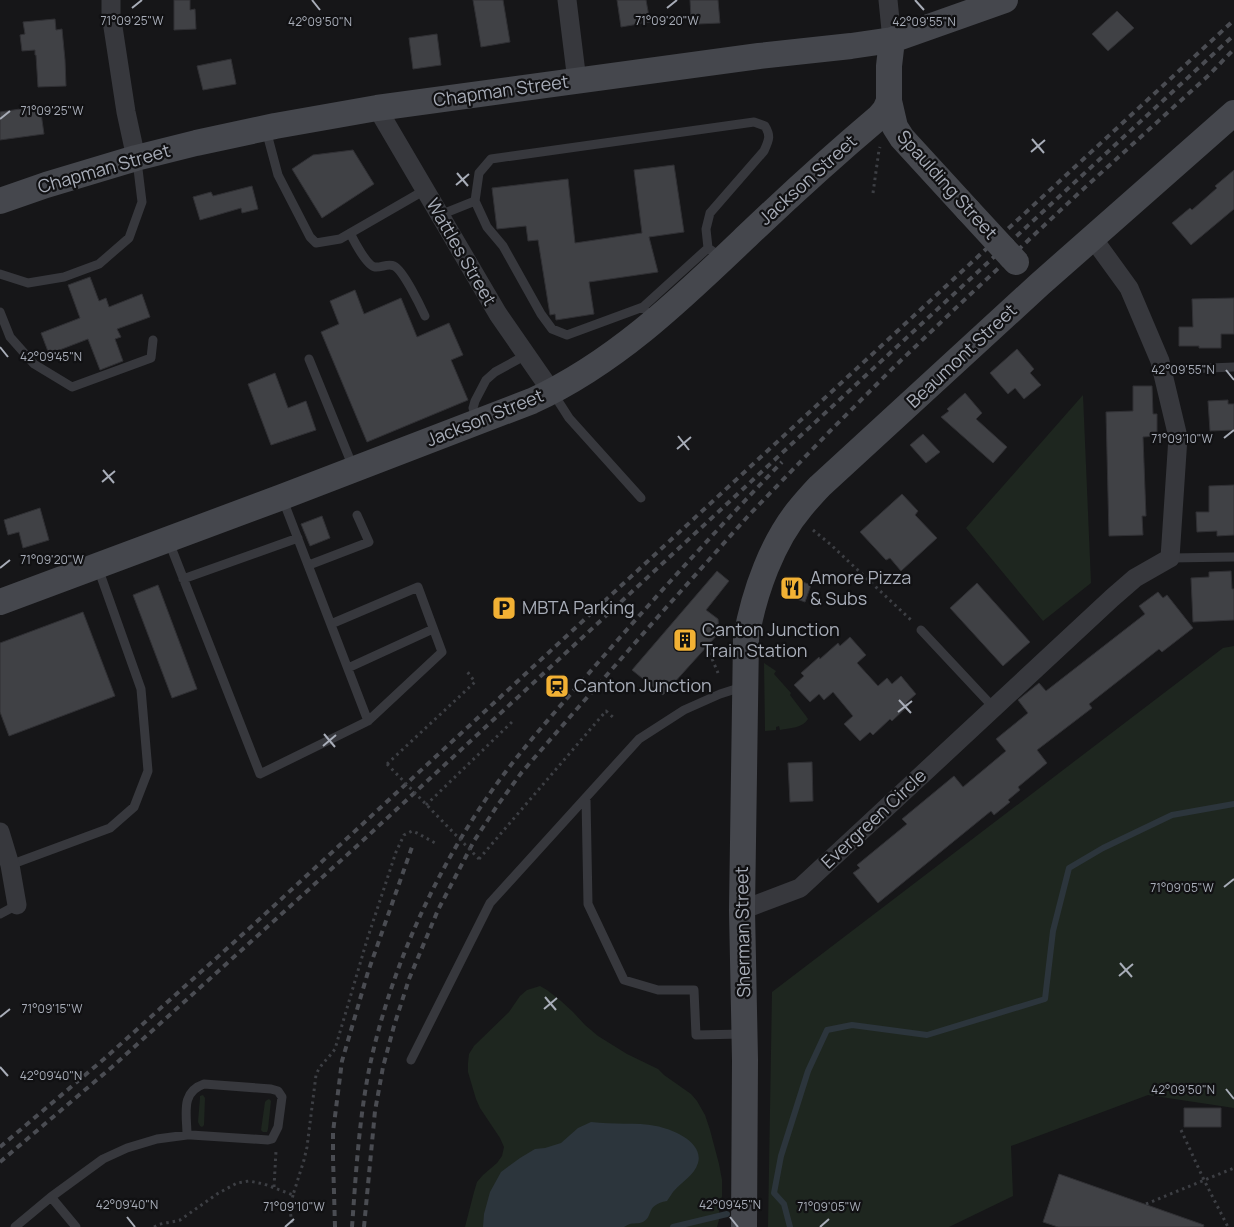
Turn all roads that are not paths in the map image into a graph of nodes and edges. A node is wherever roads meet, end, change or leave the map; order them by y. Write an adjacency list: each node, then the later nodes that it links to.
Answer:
1 (111, 0): 11 (street)
2 (567, 0): 6 (street)
3 (888, 0): 5 (street)
4 (1005, 0): 5 (main road, Chapman Street)
5 (892, 40): 6 (main road, Chapman Street); 7 (main road, Spaulding Street)
6 (577, 81): 8 (main road, Chapman Street)
7 (889, 101): 18 (main road, Jackson Street); 20 (main road, Spaulding Street, bridge)
8 (377, 108): 10 (main road, Chapman Street); 12 (street, Wattles Street)
9 (1234, 113): 17 (main road, Beaumont Street)
10 (265, 128): 11 (main road, Chapman Street); 16 (lane)
11 (136, 158): 13 (main road, Chapman Street); 19 (lane)
12 (425, 190): 15 (street, Wattles Street); 16 (lane)
13 (0, 201)
14 (475, 201): 15 (lane); 18 (lane); 22 (lane)
15 (440, 215): 25 (street, Wattles Street)
16 (350, 233): 23 (lane)
17 (1092, 237): 20 (main road, Beaumont Street); 28 (street)
18 (715, 253): 22 (main road, Jackson Street)
19 (0, 274)
20 (1040, 284): 46 (main road, Beaumont Street)
21 (0, 312): 24 (lane)
22 (649, 314): 29 (main road, Jackson Street)
23 (425, 316)
24 (153, 340)
25 (526, 354): 29 (street, Wattles Street); 30 (lane)
26 (309, 359): 31 (lane)
27 (1234, 367): 28 (lane)
28 (1162, 370): 38 (street)
29 (552, 392): 30 (main road, Jackson Street); 33 (lane)
30 (476, 423): 31 (main road, Jackson Street)
31 (354, 470): 32 (main road, Jackson Street)
32 (282, 497): 35 (lane); 36 (main road, Jackson Street)
33 (641, 498)
34 (357, 515): 39 (lane)
35 (298, 538): 39 (lane); 41 (lane)
36 (168, 539): 40 (main road, Jackson Street); 41 (lane)
37 (1234, 557): 38 (lane, Evergreen Circle)
38 (1170, 558): 49 (street, Evergreen Circle)
39 (308, 565): 43 (lane)
40 (98, 566): 42 (main road, Jackson Street); 53 (lane)
41 (183, 579): 50 (lane)
42 (0, 602)
43 (331, 624): 44 (lane); 47 (lane)
44 (434, 629): 47 (lane); 50 (lane)
45 (921, 630): 49 (lane)
46 (746, 638): 48 (main road, Sherman Street)
47 (348, 668): 50 (lane)
48 (745, 686): 51 (lane); 55 (main road, Sherman Street)
49 (994, 708): 55 (street, Evergreen Circle)
50 (368, 721)
51 (586, 798): 57 (lane); 58 (lane)
52 (0, 832): 53 (street)
53 (10, 865): 54 (street)
54 (17, 905): 56 (lane)
55 (742, 910): 57 (main road, Sherman Street)
56 (0, 914)
57 (745, 1034): 63 (main road, Sherman Street)
58 (411, 1060)
59 (187, 1135): 59 (lane); 60 (lane)
60 (51, 1197): 61 (lane); 62 (lane)
61 (15, 1227)
62 (76, 1227)
63 (744, 1227)

